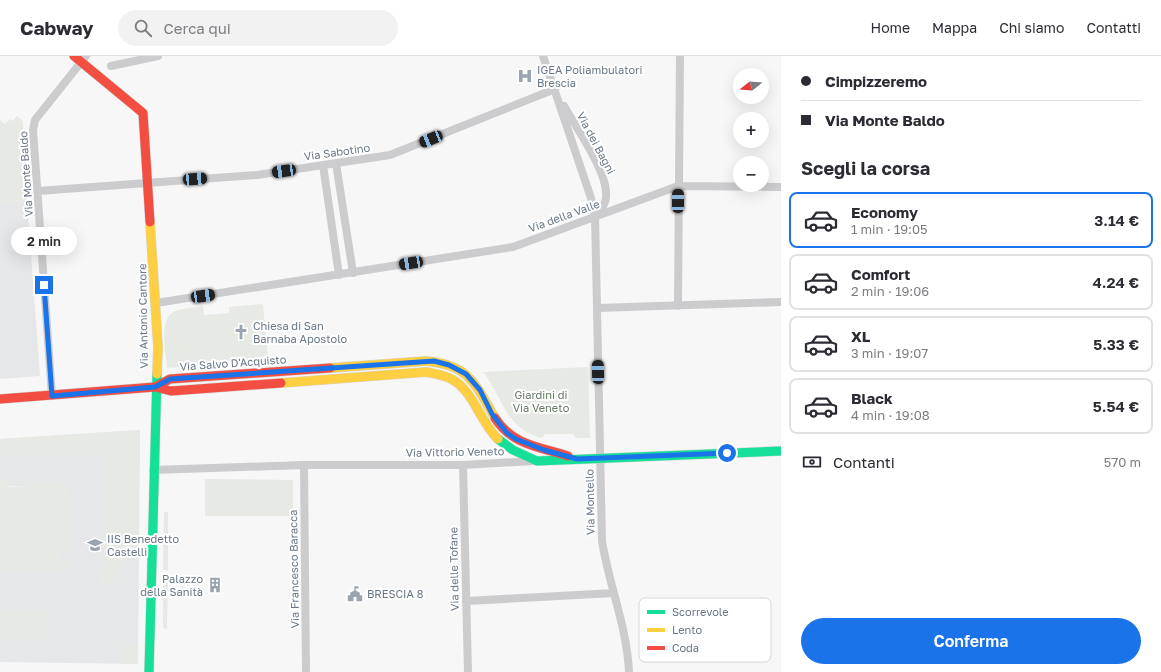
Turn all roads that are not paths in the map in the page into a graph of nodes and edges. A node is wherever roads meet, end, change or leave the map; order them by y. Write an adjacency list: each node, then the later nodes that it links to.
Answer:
1 (158, 56): 5 (street)
2 (543, 56): 6 (street, Via dei Bagni)
3 (680, 56): 10 (street)
4 (80, 58): 9 (street, Via Antonio Cantore); 12 (street, Via Monte Baldo)
5 (111, 66)
6 (555, 89): 7 (street, Via Sabotino); 13 (street, Via dei Bagni); 13 (street, Via dei Bagni)
7 (336, 163): 8 (street, Via Sabotino); 14 (street)
8 (323, 165): 9 (street, Via Sabotino); 15 (street)
9 (148, 182): 12 (street, Via Sabotino); 17 (street, Via Antonio Cantore)
10 (678, 186): 11 (street, Via della Valle); 13 (street, Via della Valle); 18 (street)
11 (781, 187)
12 (38, 191): 21 (street, Via Monte Baldo)
13 (595, 216): 14 (street, Via della Valle); 19 (street, Via Montello)
14 (353, 273): 15 (street, Via della Valle)
15 (339, 275): 17 (street, Via della Valle)
16 (781, 302): 18 (street)
17 (156, 303): 20 (street, Via Antonio Cantore)
18 (678, 306): 19 (street)
19 (598, 308): 24 (street, Via Montello)
20 (155, 387): 21 (street); 25 (street, Via Salvo D'Acquisto); 26 (street, Via Salvo D'Acquisto); 29 (street, Via Antonio Cantore)
21 (52, 396): 22 (street)
22 (0, 400)
23 (781, 451): 24 (street, Via Vittorio Veneto)
24 (600, 458): 25 (street, Via Vittorio Veneto); 30 (street, Via Montello)
25 (577, 459): 26 (street, Via Vittorio Veneto)
26 (538, 461): 28 (street, Via Vittorio Veneto)
27 (304, 465): 28 (street, Via Vittorio Veneto); 29 (street, Via Vittorio Veneto); 33 (street, Via Francesco Baracca)
28 (463, 465): 31 (street, Via delle Tofane)
29 (153, 470): 32 (street, Via Antonio Cantore)
30 (614, 593): 31 (street); 35 (street, Via Montello)
31 (466, 601): 34 (street, Via delle Tofane)
32 (149, 672)
33 (306, 672)
34 (468, 672)
35 (629, 672)

